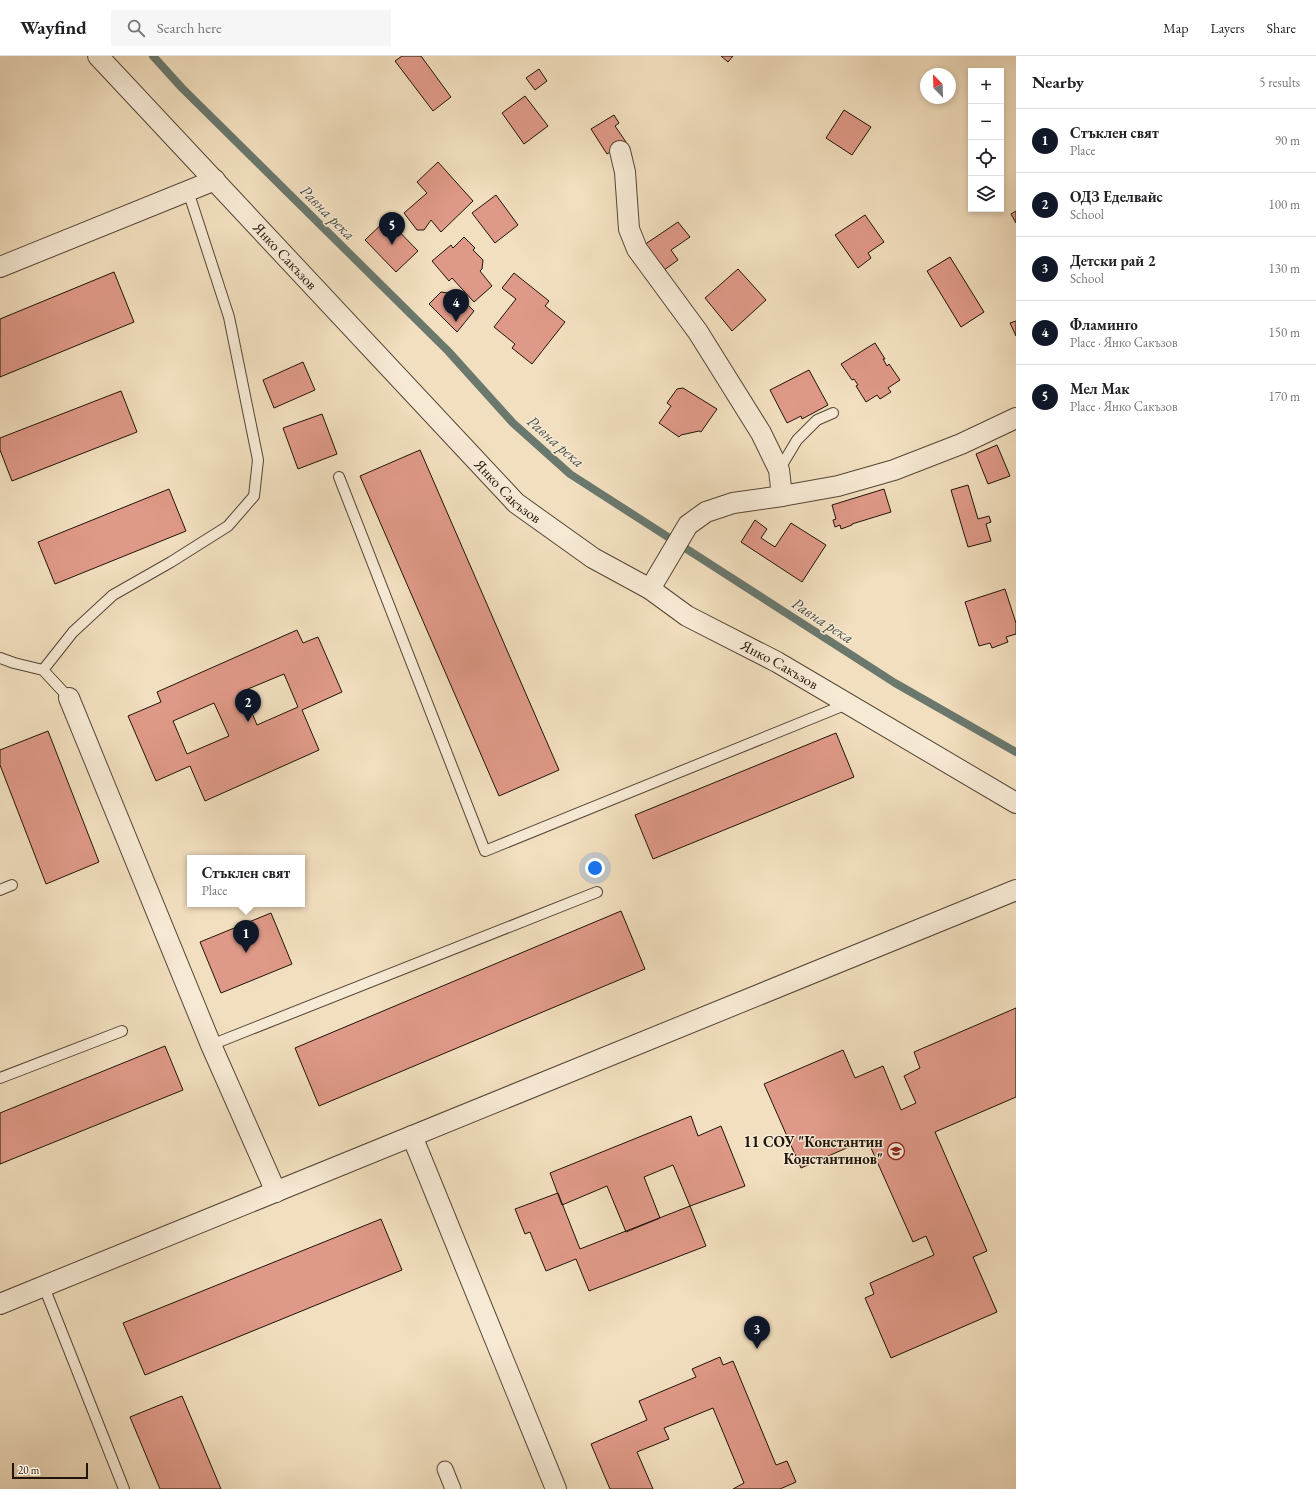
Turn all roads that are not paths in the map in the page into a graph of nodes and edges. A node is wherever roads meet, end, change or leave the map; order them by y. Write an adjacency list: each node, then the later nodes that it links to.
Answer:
1 (98, 56): 3 (street, Янко Сакъзов)
2 (620, 151): 8 (street)
3 (215, 180): 4 (street); 11 (street, Янко Сакъзов)
4 (188, 191): 5 (street); 13 (lane)
5 (0, 267)
6 (833, 413): 8 (lane)
7 (1016, 418): 10 (street)
8 (779, 470): 10 (street)
9 (339, 477): 15 (lane)
10 (782, 496): 11 (street)
11 (650, 589): 15 (street, Янко Сакъзов)
12 (0, 658): 13 (lane)
13 (43, 670): 14 (lane)
14 (69, 698): 22 (street)
15 (848, 704): 16 (street, Янко Сакъзов)
16 (1016, 803)
17 (12, 885): 18 (lane)
18 (0, 890)
19 (1016, 890): 24 (street)
20 (597, 892): 22 (lane)
21 (122, 1031): 23 (lane)
22 (211, 1045): 25 (street)
23 (0, 1078)
24 (412, 1136): 25 (street); 31 (street)
25 (276, 1192): 26 (street)
26 (44, 1287): 27 (street); 29 (lane)
27 (0, 1304)
28 (445, 1469): 30 (street)
29 (124, 1489)
30 (453, 1489)
31 (556, 1489)

